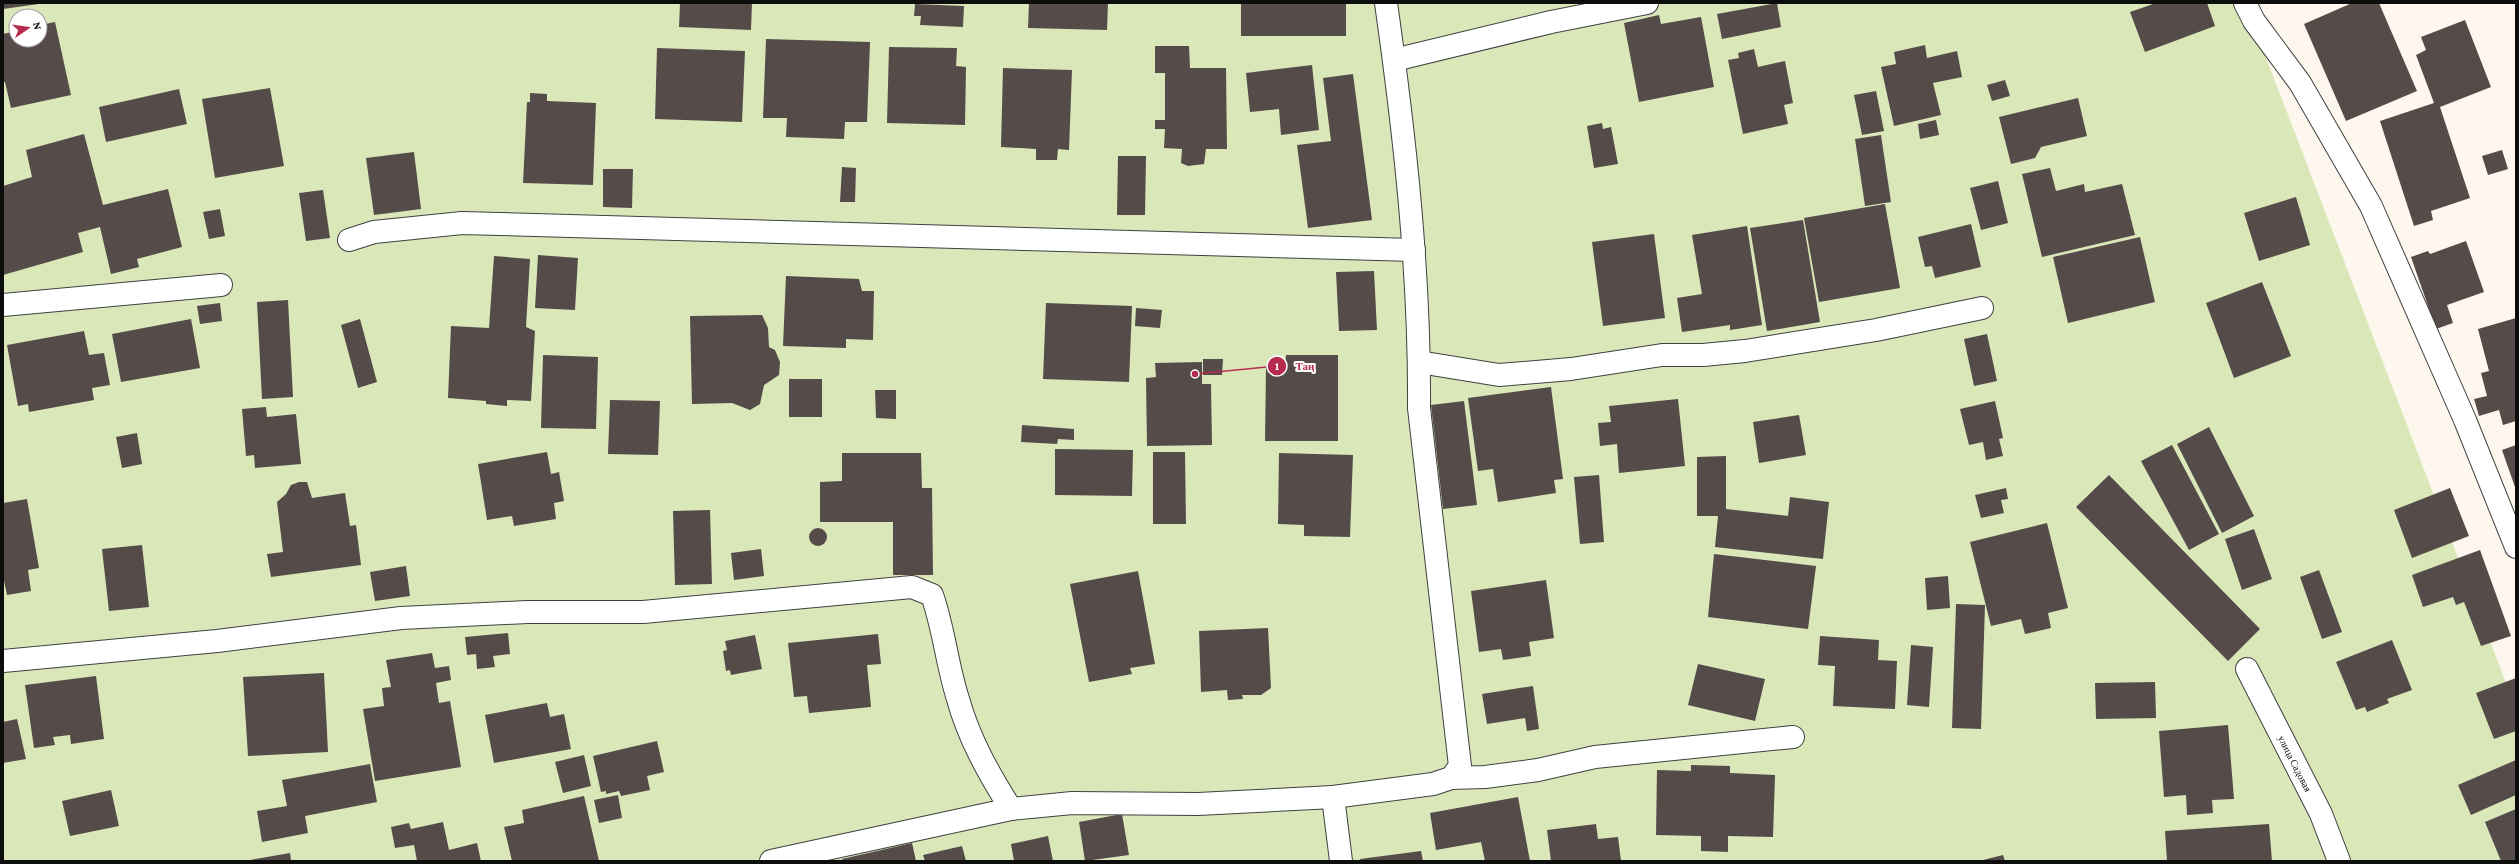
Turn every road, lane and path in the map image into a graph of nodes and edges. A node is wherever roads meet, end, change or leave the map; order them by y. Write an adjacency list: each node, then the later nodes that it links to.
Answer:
1 (1386, 3): 4 (street)
2 (1647, 3): 4 (street)
3 (2245, 3): 11 (street)
4 (1394, 60): 6 (street)
5 (349, 240): 6 (street)
6 (1414, 250): 10 (street)
7 (221, 285): 8 (street)
8 (3, 305)
9 (1982, 308): 10 (street)
10 (1419, 362): 15 (street)
11 (2516, 547)
12 (3, 661): 17 (street)
13 (2247, 669): 20 (street, улица Садовая)
14 (1793, 737): 15 (street)
15 (1451, 778): 16 (street)
16 (1333, 797): 17 (street); 19 (street)
17 (1011, 809): 18 (street)
18 (771, 861)
19 (1341, 861)
20 (2339, 861)

